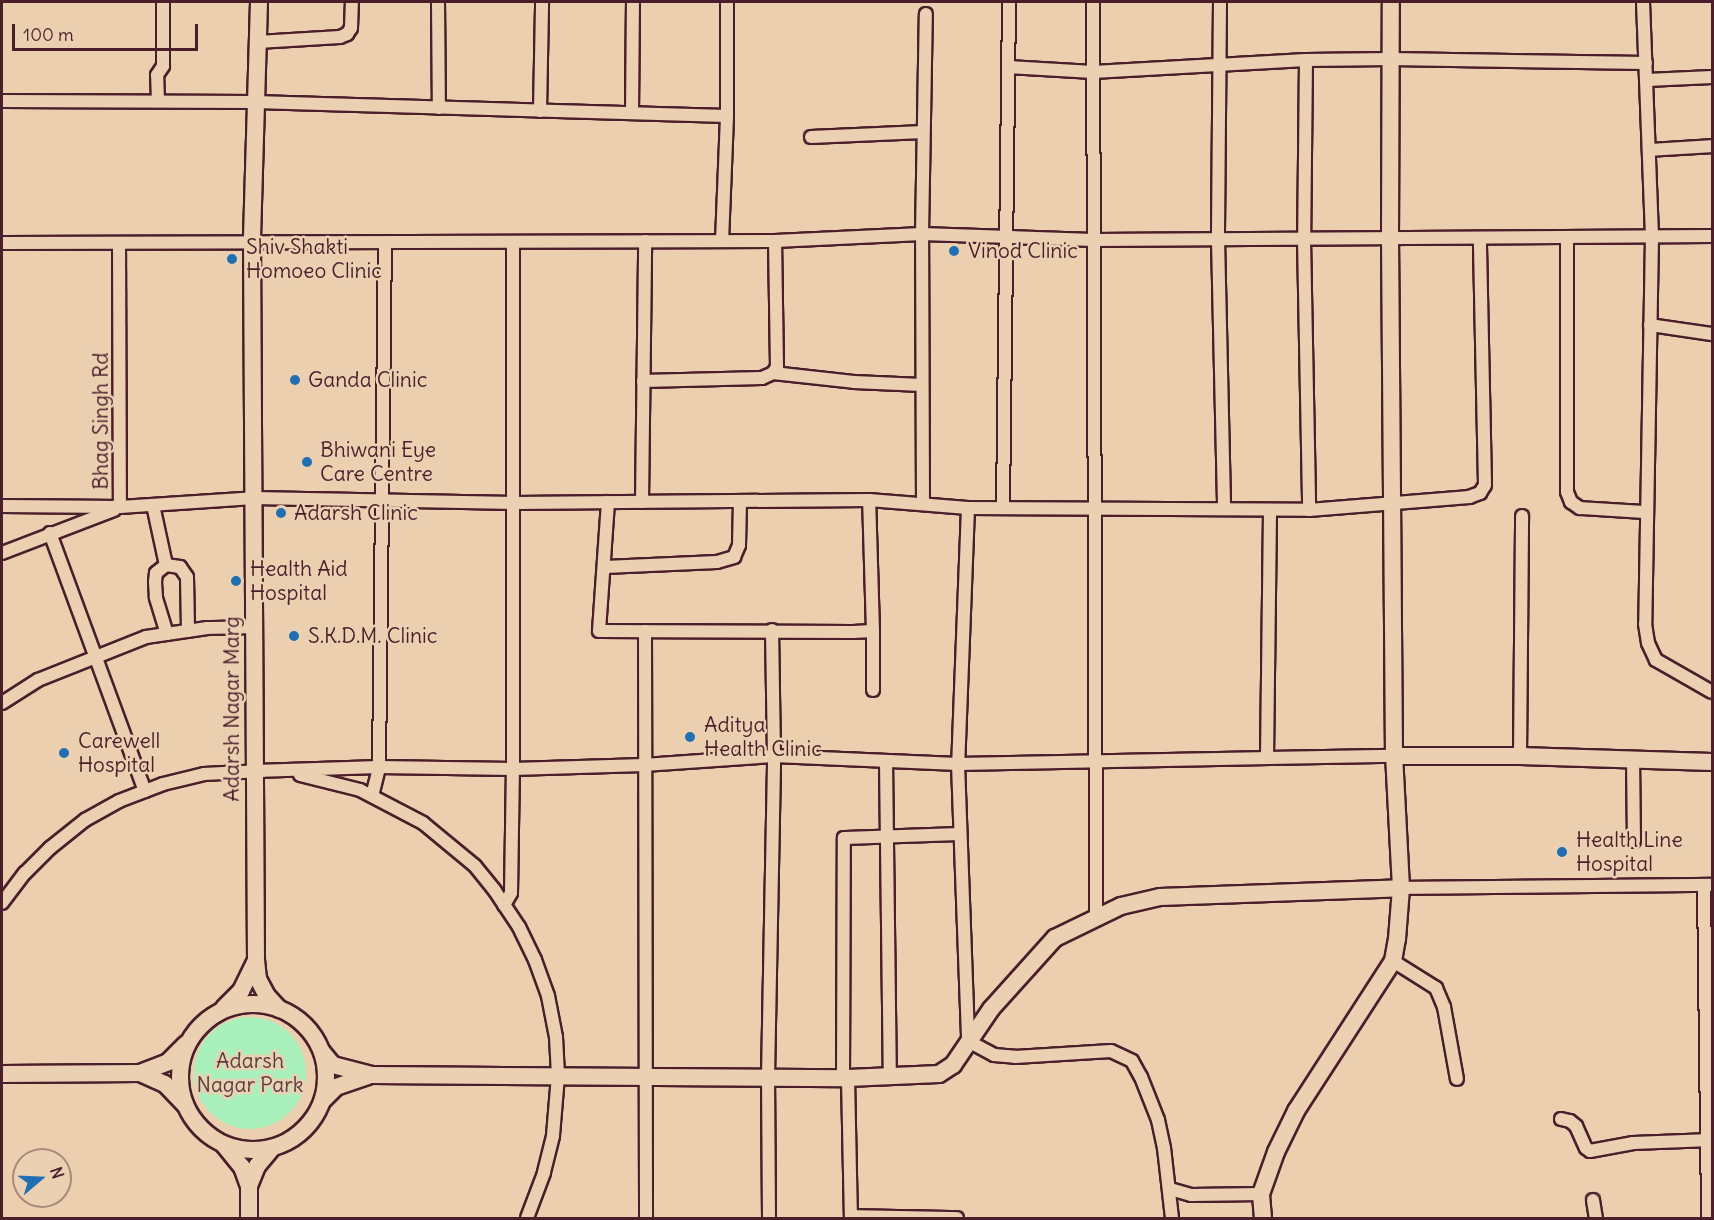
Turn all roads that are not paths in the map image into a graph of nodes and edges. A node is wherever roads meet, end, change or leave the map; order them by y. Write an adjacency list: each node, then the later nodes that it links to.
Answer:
1 (163, 2): 24 (street)
2 (259, 2): 14 (street, Adarsh Nagar Marg)
3 (352, 2): 14 (street)
4 (438, 2): 26 (street)
5 (542, 2): 27 (street)
6 (633, 2): 28 (street)
7 (727, 2): 29 (street)
8 (1009, 2): 19 (street)
9 (1094, 2): 20 (street)
10 (1220, 2): 18 (street)
11 (1391, 2): 15 (street)
12 (1643, 2): 17 (street)
13 (926, 14): 30 (street)
14 (258, 42): 25 (street, Adarsh Nagar Marg)
15 (1391, 58): 16 (street); 17 (street); 38 (street)
16 (1306, 60): 18 (street); 42 (street)
17 (1646, 63): 22 (street)
18 (1219, 65): 20 (street); 41 (street)
19 (1008, 67): 20 (street); 40 (street)
20 (1093, 72): 43 (street)
21 (1713, 78): 22 (street)
22 (1647, 80): 33 (street)
23 (2, 101): 24 (street)
24 (158, 101): 25 (street)
25 (255, 102): 26 (street); 51 (street, Adarsh Nagar Marg)
26 (439, 108): 27 (street)
27 (540, 111): 28 (street)
28 (632, 114): 29 (street)
29 (727, 116): 45 (street)
30 (923, 132): 31 (street); 34 (street)
31 (811, 137)
32 (1713, 146): 33 (street)
33 (1649, 150): 37 (street)
34 (922, 234): 40 (street); 46 (street); 56 (street)
35 (1713, 236): 37 (street)
36 (1567, 237): 37 (street); 39 (street); 75 (street)
37 (1652, 237): 52 (street)
38 (1390, 238): 39 (street); 42 (street); 65 (street)
39 (1480, 238): 65 (street)
40 (1008, 239): 43 (street); 69 (street)
41 (1218, 239): 42 (street); 43 (street); 71 (street)
42 (1304, 239): 73 (street)
43 (1093, 240): 74 (street)
44 (645, 241): 45 (street); 48 (street); 55 (street)
45 (722, 241): 46 (street)
46 (775, 241): 54 (street)
47 (385, 242): 48 (street); 51 (street); 58 (street)
48 (513, 242): 63 (street)
49 (2, 243): 50 (street)
50 (119, 243): 51 (street); 68 (street, Bhag Singh Rd)
51 (252, 243): 57 (street, Adarsh Nagar Marg)
52 (1650, 325): 53 (street); 75 (street)
53 (1713, 334)
54 (773, 373): 55 (street); 56 (street)
55 (643, 381): 62 (street)
56 (922, 385): 64 (street)
57 (254, 498): 58 (street); 66 (street); 81 (street, Adarsh Nagar Marg)
58 (383, 500): 63 (street); 101 (street)
59 (870, 500): 60 (street); 64 (street); 85 (street)
60 (740, 501): 62 (street); 80 (street)
61 (608, 502): 62 (street); 63 (street); 80 (street)
62 (642, 502)
63 (515, 503): 102 (street)
64 (922, 503): 70 (street)
65 (1393, 503): 73 (street); 92 (street)
66 (153, 505): 68 (street); 79 (street)
67 (2, 506): 68 (street)
68 (120, 507): 77 (street, Bhag Singh Rd)
69 (1003, 507): 70 (street); 74 (street)
70 (968, 508): 99 (street)
71 (1224, 509): 72 (street); 74 (street)
72 (1270, 510): 73 (street); 94 (street)
73 (1309, 510)
74 (1093, 511): 96 (street)
75 (1646, 512): 89 (street)
76 (1522, 516): 93 (street)
77 (51, 533): 78 (street, Bhag Singh Rd); 87 (street)
78 (2, 553)
79 (166, 565): 83 (street); 86 (street)
80 (605, 567): 84 (street)
81 (254, 627): 83 (street); 103 (street, Adarsh Nagar Marg)
82 (772, 630): 84 (street); 85 (street); 91 (street)
83 (188, 631): 86 (street)
84 (645, 631): 100 (street)
85 (873, 631): 88 (street)
86 (167, 634): 87 (street)
87 (95, 656): 90 (street); 104 (street)
88 (873, 690)
89 (1713, 692)
90 (2, 703)
91 (774, 756): 97 (street); 100 (street); 128 (street)
92 (1394, 756): 93 (street); 94 (street); 110 (street)
93 (1520, 756): 95 (street)
94 (1267, 758): 96 (street)
95 (1633, 759): 98 (street); 108 (street)
96 (1095, 760): 99 (street); 113 (street)
97 (886, 761): 99 (street); 107 (street)
98 (1713, 762)
99 (958, 764): 106 (street)
100 (644, 765): 102 (street); 127 (street)
101 (379, 767): 102 (street); 103 (street); 105 (street)
102 (513, 769): 112 (street)
103 (255, 771): 104 (street); 105 (street); 114 (street, Adarsh Nagar Marg)
104 (145, 791): 111 (street)
105 (372, 796): 112 (street)
106 (960, 834): 107 (street); 120 (street)
107 (887, 836): 126 (street); 129 (street)
108 (1634, 841)
109 (1708, 885): 110 (street); 118 (street)
110 (1401, 888): 113 (street); 115 (street)
111 (2, 902)
112 (504, 905): 125 (street)
113 (1096, 918): 120 (street)
114 (256, 960): 116 (street); 117 (street)
115 (1393, 961): 130 (street); 140 (street)
116 (279, 1009): 117 (street); 121 (street)
117 (220, 1012): 119 (street)
118 (1709, 1018): 133 (street)
119 (192, 1037): 122 (street); 132 (street)
120 (968, 1041): 126 (street); 139 (street)
121 (322, 1052): 124 (street); 131 (street)
122 (140, 1073): 123 (street); 132 (street)
123 (2, 1074)
124 (372, 1075): 125 (street); 131 (street)
125 (558, 1076): 127 (street); 144 (street)
126 (890, 1076): 129 (street)
127 (645, 1077): 128 (street); 145 (street)
128 (768, 1077): 129 (street); 146 (street)
129 (845, 1078): 142 (street)
130 (1457, 1079)
131 (323, 1101): 137 (street)
132 (186, 1106): 136 (street)
133 (1710, 1114): 135 (street)
134 (1561, 1119): 135 (street)
135 (1709, 1140): 151 (street)
136 (224, 1145): 137 (street); 138 (street)
137 (272, 1148): 138 (street)
138 (249, 1186): 143 (street)
139 (1170, 1189): 140 (street); 148 (street)
140 (1261, 1194): 149 (street)
141 (1593, 1200): 150 (street)
142 (851, 1217): 147 (street)
143 (249, 1218)
144 (527, 1218)
145 (646, 1218)
146 (769, 1218)
147 (957, 1218)
148 (1172, 1218)
149 (1263, 1218)
150 (1596, 1218)
151 (1708, 1218)

